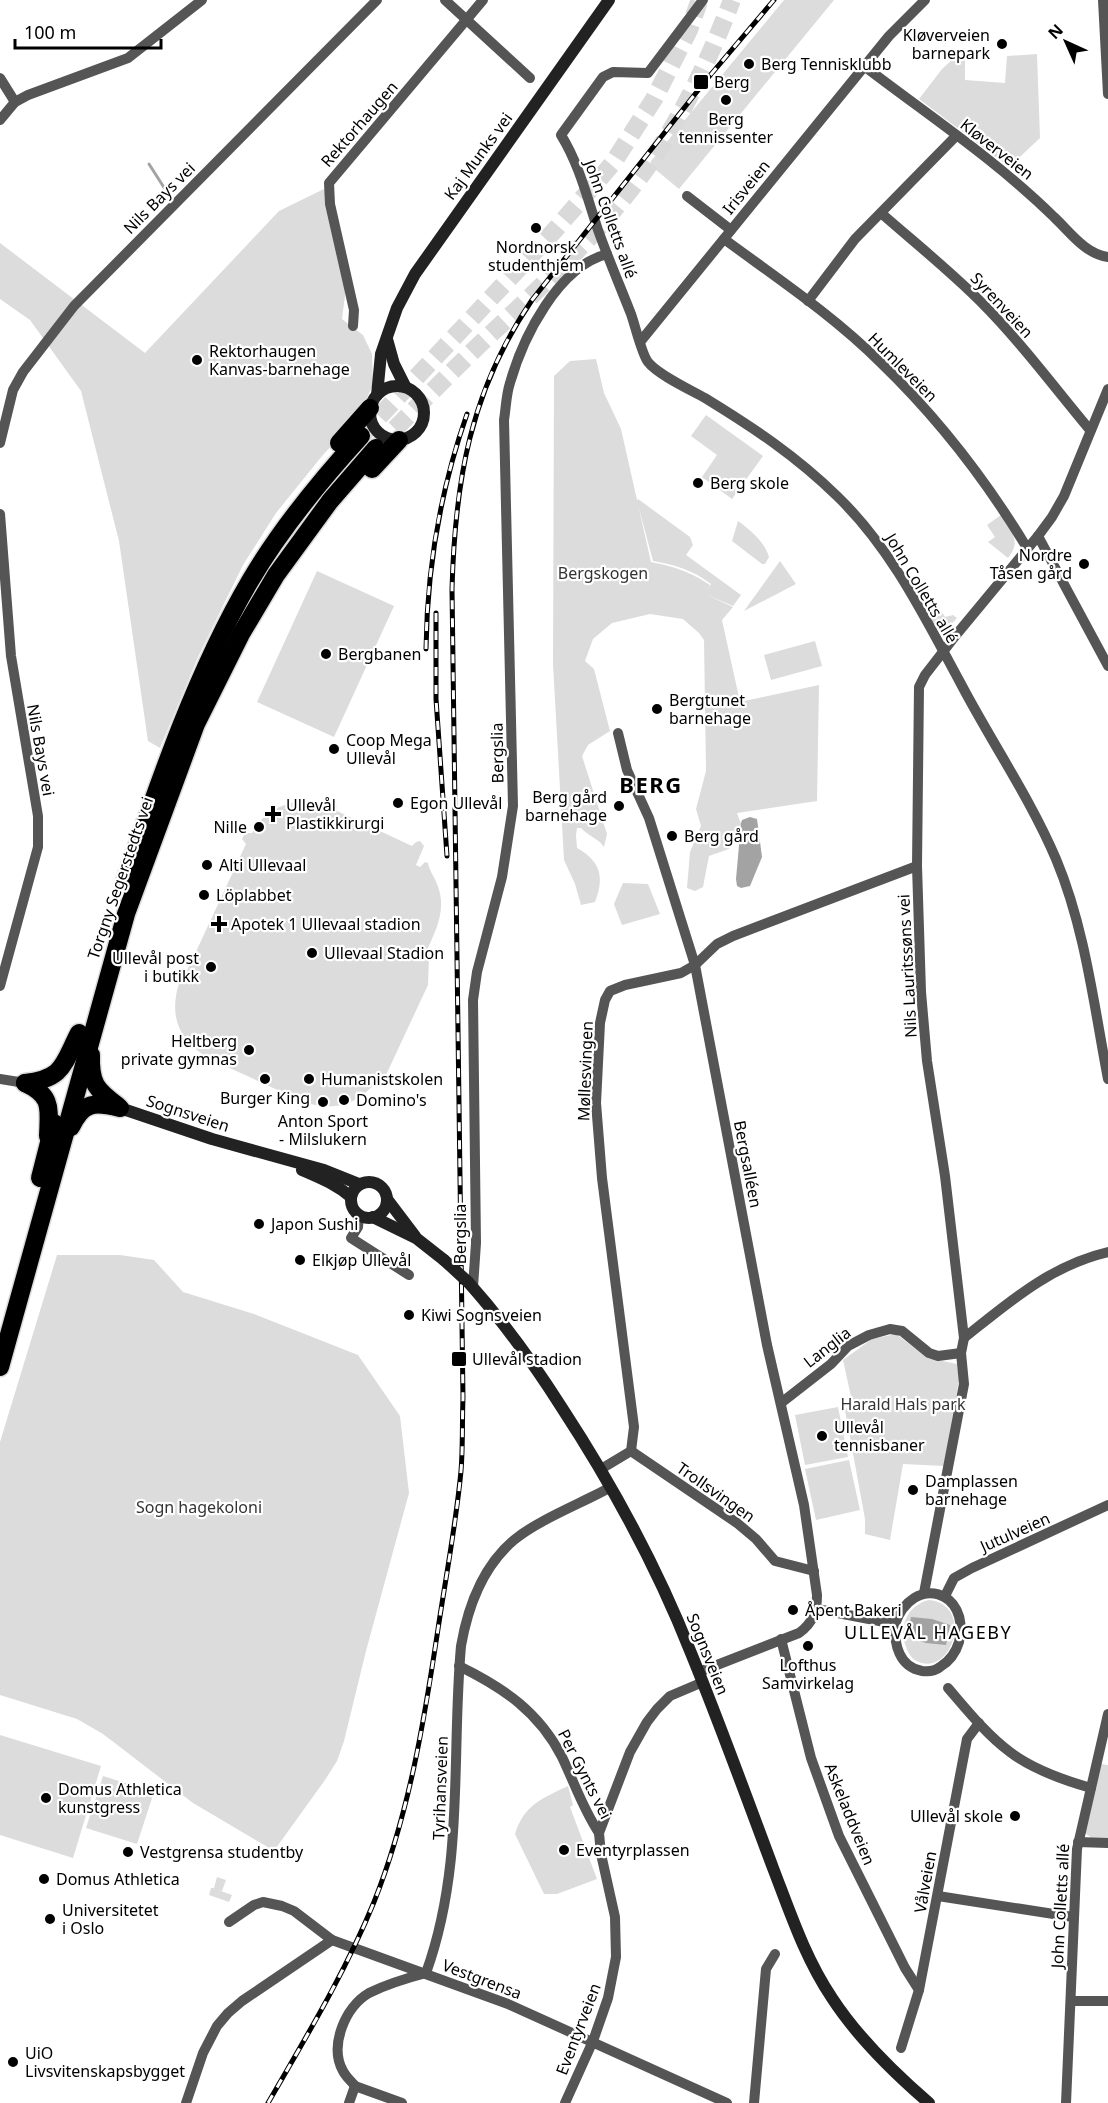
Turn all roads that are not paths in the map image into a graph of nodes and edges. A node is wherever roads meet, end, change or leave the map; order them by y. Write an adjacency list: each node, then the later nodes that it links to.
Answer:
1 (202, 0): 14 (street)
2 (377, 0): 33 (street, Nils Bays vei)
3 (445, 0): 9 (street)
4 (483, 0): 9 (street, Rektorhaugen)
5 (609, 0): 24 (main road, Kaj Munks vei)
6 (703, 0): 20 (street, John Colletts allé)
7 (925, 0): 10 (street, Irisveien)
8 (1103, 0): 13 (street)
9 (468, 19): 12 (street); 23 (street, Rektorhaugen)
10 (864, 66): 16 (street, Kløverveien); 19 (street, Irisveien)
11 (0, 78): 14 (street)
12 (530, 78)
13 (1108, 94)
14 (15, 102): 15 (street)
15 (0, 120)
16 (956, 135): 18 (street); 21 (street, Kløverveien)
17 (687, 196): 19 (street, Humleveien)
18 (881, 213): 22 (street); 30 (street, Syrenveien)
19 (728, 235): 22 (street, Humleveien); 25 (street, Irisveien)
20 (607, 254): 25 (street, John Colletts allé); 61 (street, Bergslia)
21 (1108, 257)
22 (808, 301): 37 (street, Humleveien)
23 (353, 326)
24 (387, 339): 26 (main road); 28 (main road, Kaj Munks vei)
25 (640, 342): 39 (street, John Colletts allé)
26 (405, 386): 28 (main road); 32 (main road)
27 (1108, 389): 29 (street, Nils Lauritssøns vei)
28 (374, 401): 32 (main road, Kaj Munks vei); 38 (highway)
29 (1104, 407): 30 (street, Nils Lauritssøns vei)
30 (1090, 430): 36 (street, Nils Lauritssøns vei)
31 (361, 436): 38 (highway, Torgny Segerstedts vei)
32 (399, 440): 41 (highway)
33 (0, 443)
34 (376, 448): 41 (highway, Torgny Segerstedts vei)
35 (0, 514): 45 (street, Nils Bays vei)
36 (1038, 536): 37 (street, Nils Lauritssøns vei); 40 (street)
37 (1027, 548): 39 (street, Nils Lauritssøns vei)
38 (223, 632): 46 (highway, Torgny Segerstedts vei)
39 (944, 652): 43 (street, Nils Lauritssøns vei); 48 (street, John Colletts allé)
40 (1108, 666)
41 (223, 667): 46 (highway, Torgny Segerstedts vei)
42 (618, 733): 44 (street, Bergsalléen)
43 (917, 866): 44 (street, Møllesvingen); 63 (street, Nils Lauritssøns vei)
44 (695, 965): 66 (street, Bergsalléen); 67 (street, Møllesvingen)
45 (0, 986)
46 (85, 1034): 49 (highway); 50 (highway); 52 (highway, Torgny Segerstedts vei)
47 (0, 1079): 49 (street)
48 (1108, 1079)
49 (25, 1083): 52 (highway)
50 (120, 1108): 51 (main road, Sognsveien); 52 (highway)
51 (245, 1148): 53 (main road, Sognsveien); 54 (main road, Sognsveien)
52 (53, 1152): 62 (highway, Torgny Segerstedts vei); 65 (highway, Torgny Segerstedts vei)
53 (359, 1184): 54 (main road); 55 (main road)
54 (351, 1197): 56 (main road)
55 (387, 1199): 57 (main road); 58 (main road, Sognsveien)
56 (359, 1215): 57 (main road); 60 (street)
57 (373, 1217): 58 (main road, Sognsveien)
58 (416, 1238): 61 (main road, Sognsveien, bridge)
59 (1108, 1252): 63 (street)
60 (409, 1275)
61 (470, 1284): 68 (main road, Sognsveien)
62 (0, 1322)
63 (964, 1338): 64 (street, Nils Lauritssøns vei)
64 (961, 1353): 66 (street, Langlia); 72 (street, Nils Lauritssøns vei)
65 (0, 1366)
66 (781, 1402): 71 (street, Bergsalléen)
67 (631, 1451): 68 (street); 71 (street, Trollsvingen)
68 (601, 1469): 69 (main road, Sognsveien)
69 (611, 1487): 77 (street, Tyrihansveien); 78 (main road, Sognsveien)
70 (1108, 1504): 73 (street, Jutulveien)
71 (814, 1571): 74 (street, Bergsalléen)
72 (924, 1593): 73 (street); 75 (street)
73 (945, 1596): 75 (street)
74 (817, 1609): 75 (street); 76 (street, Eventyrveien)
75 (895, 1624)
76 (781, 1639): 78 (street, Eventyrveien); 92 (street, Askeladdveien)
77 (459, 1666): 83 (street, Per Gynts vei); 91 (street, Tyrihansveien)
78 (701, 1677): 83 (street, Eventyrveien); 104 (main road, Sognsveien)
79 (948, 1688): 81 (street)
80 (1108, 1714): 82 (street, John Colletts allé)
81 (979, 1723): 82 (street); 86 (street, Vålveien)
82 (1091, 1788): 84 (street, John Colletts allé)
83 (599, 1833): 95 (street, Eventyrveien)
84 (1078, 1842): 85 (street); 87 (street, John Colletts allé)
85 (1108, 1843)
86 (938, 1896): 87 (street); 92 (street, Vålveien)
87 (1073, 1917): 93 (street, John Colletts allé)
88 (229, 1922): 89 (street, Vestgrensa)
89 (332, 1940): 91 (street, Vestgrensa); 98 (street)
90 (776, 1954): 103 (street)
91 (426, 1973): 95 (street, Vestgrensa); 97 (street)
92 (920, 1990): 96 (street, Vålveien)
93 (1071, 2001): 94 (street); 105 (street, John Colletts allé)
94 (1108, 2001)
95 (593, 2041): 101 (street, Eventyrveien); 102 (street, Vestgrensa)
96 (901, 2048)
97 (355, 2086): 99 (street); 100 (street)
98 (186, 2103)
99 (349, 2103)
100 (402, 2103)
101 (565, 2103)
102 (728, 2103)
103 (754, 2103)
104 (929, 2103)
105 (1066, 2103)

